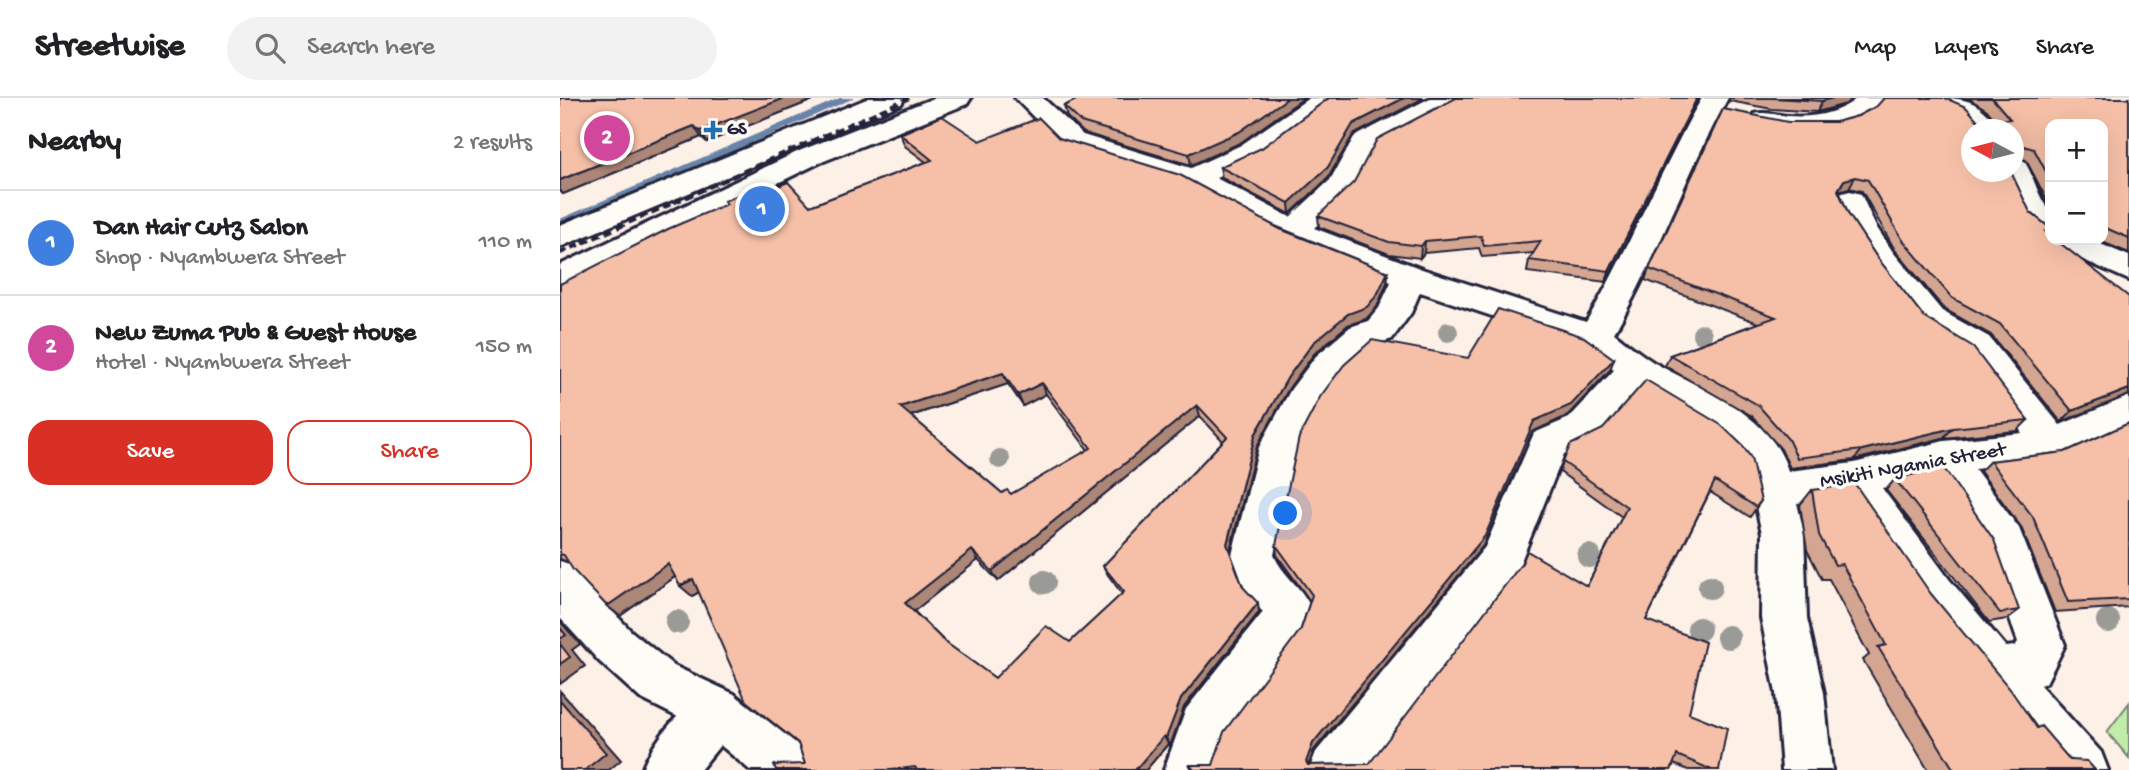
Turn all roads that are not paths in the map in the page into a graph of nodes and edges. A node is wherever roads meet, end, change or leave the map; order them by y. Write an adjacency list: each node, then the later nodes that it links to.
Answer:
1 (892, 98): 16 (street)
2 (958, 98): 20 (street)
3 (1028, 98): 11 (street)
4 (1450, 98): 10 (street)
5 (1873, 98): 8 (street)
6 (1943, 98): 9 (street)
7 (1319, 102): 10 (street); 11 (street)
8 (1726, 108): 21 (street)
9 (1977, 119)
10 (1351, 131): 15 (street)
11 (1193, 178): 15 (street)
12 (2020, 182): 14 (street)
13 (1850, 200): 24 (street)
14 (2045, 224)
15 (1293, 231): 19 (street)
16 (560, 237)
17 (2076, 245): 18 (street)
18 (2129, 269)
19 (1410, 277): 21 (street); 33 (street)
20 (560, 278)
21 (1594, 337): 22 (street)
22 (1637, 369): 27 (street); 34 (street)
23 (2129, 410): 24 (street, Msikiti Ngamia Street)
24 (2053, 445): 25 (street, Msikiti Ngamia Street)
25 (1944, 457): 26 (street, Msikiti Ngamia Street); 29 (street)
26 (1854, 479): 27 (street, Msikiti Ngamia Street); 29 (street)
27 (1773, 489): 35 (street)
28 (560, 580): 30 (street)
29 (1996, 671): 36 (street)
30 (716, 711): 31 (street); 32 (street)
31 (667, 770)
32 (789, 770)
33 (1189, 770)
34 (1334, 770)
35 (1807, 770)
36 (2083, 770)

